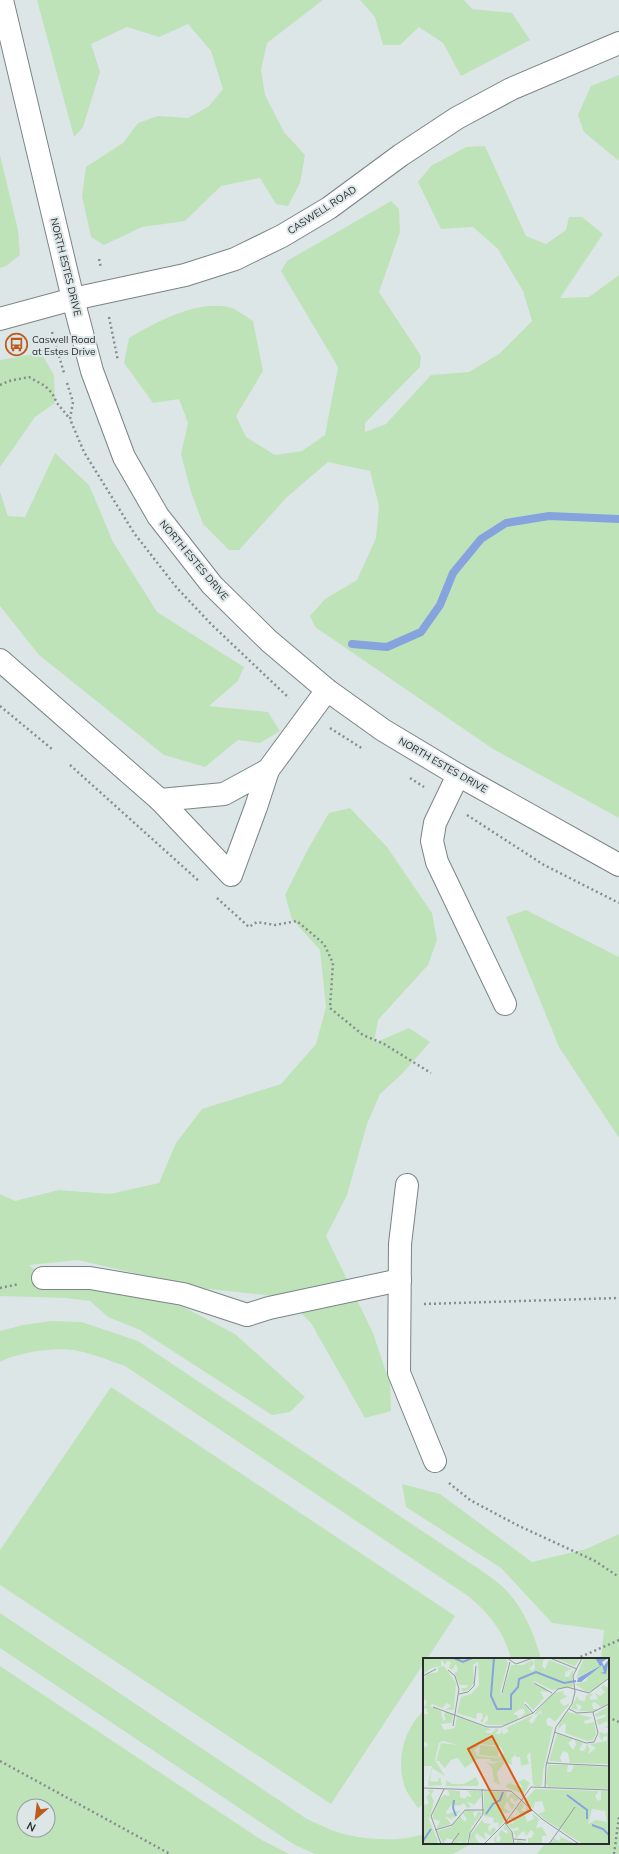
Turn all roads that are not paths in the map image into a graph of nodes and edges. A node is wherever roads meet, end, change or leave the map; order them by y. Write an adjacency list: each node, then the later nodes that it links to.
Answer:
1 (2, 0): 3 (main road, NORTH ESTES DRIVE)
2 (619, 43): 3 (main road, CASWELL ROAD)
3 (73, 299): 4 (main road, CASWELL ROAD); 6 (main road, NORTH ESTES DRIVE)
4 (0, 319)
5 (0, 660): 9 (main road)
6 (327, 690): 7 (main road); 8 (main road, NORTH ESTES DRIVE)
7 (268, 770): 9 (main road); 9 (main road)
8 (458, 775): 10 (main road, NORTH ESTES DRIVE); 11 (main road)
9 (160, 800)
10 (619, 865)
11 (505, 1004)
12 (407, 1185): 14 (main road)
13 (43, 1278): 14 (main road)
14 (400, 1280): 15 (main road)
15 (435, 1461)

